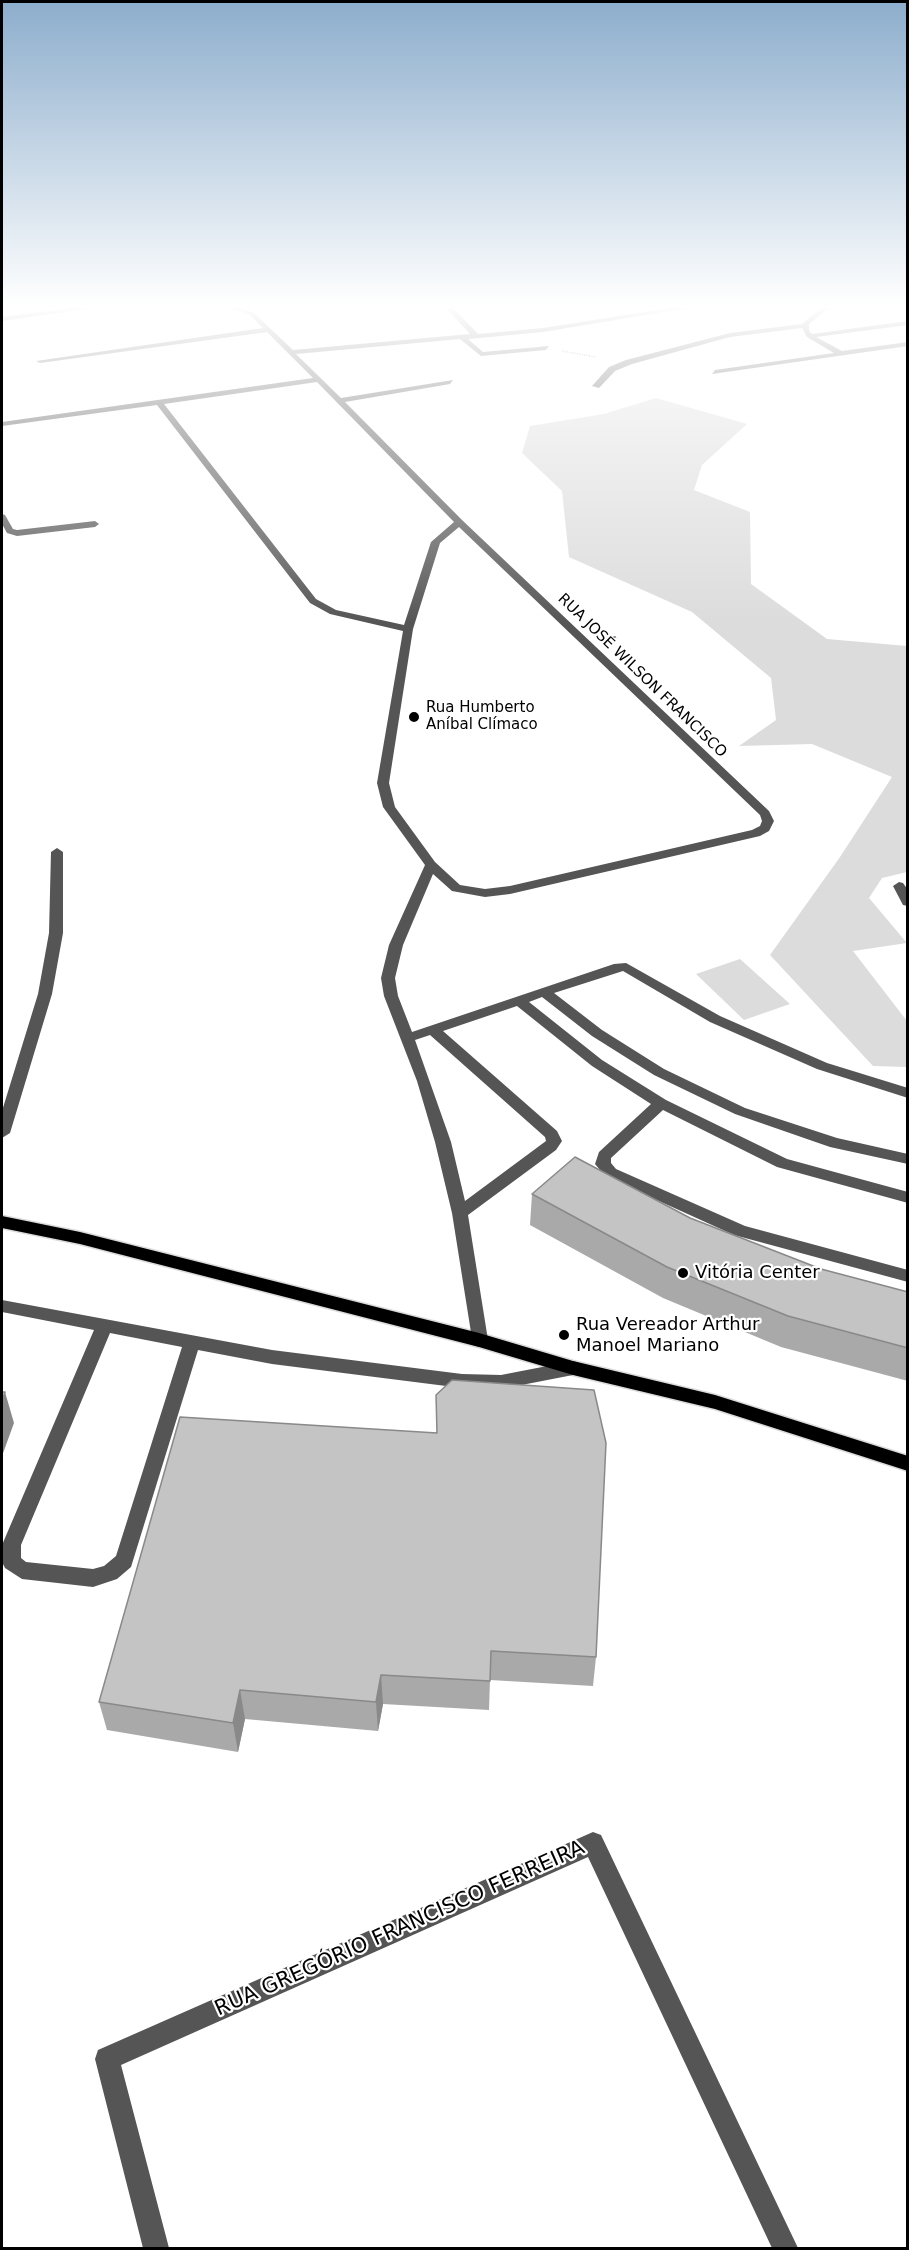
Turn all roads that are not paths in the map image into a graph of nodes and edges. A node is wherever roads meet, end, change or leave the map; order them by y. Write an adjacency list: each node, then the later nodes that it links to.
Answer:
1 (85, 413): 4 (street)
2 (168, 413): 8 (street)
3 (351, 413): 6 (street, RUA JOSÉ WILSON FRANCISCO)
4 (2, 424)
5 (2, 517): 7 (street)
6 (459, 522): 8 (street); 10 (street, RUA JOSÉ WILSON FRANCISCO)
7 (95, 524)
8 (408, 629): 10 (street)
9 (57, 852): 19 (street)
10 (431, 865): 16 (street)
11 (899, 886): 12 (street)
12 (908, 902)
13 (544, 993): 14 (street); 17 (street); 20 (street)
14 (519, 1001): 15 (street); 18 (street)
15 (433, 1030): 16 (street); 22 (street)
16 (408, 1038): 22 (street)
17 (908, 1093)
18 (662, 1103): 21 (street); 24 (street)
19 (2, 1134)
20 (908, 1159)
21 (908, 1198)
22 (460, 1213): 27 (street)
23 (2, 1222): 27 (main road)
24 (908, 1276)
25 (2, 1306): 26 (street)
26 (104, 1326): 28 (street); 28 (street)
27 (479, 1340): 29 (main road)
28 (192, 1342): 29 (street)
29 (573, 1368): 30 (main road)
30 (908, 1464)
31 (156, 2248): 32 (street, RUA GREGÓRIO FRANCISCO FERREIRA)
32 (785, 2248)

